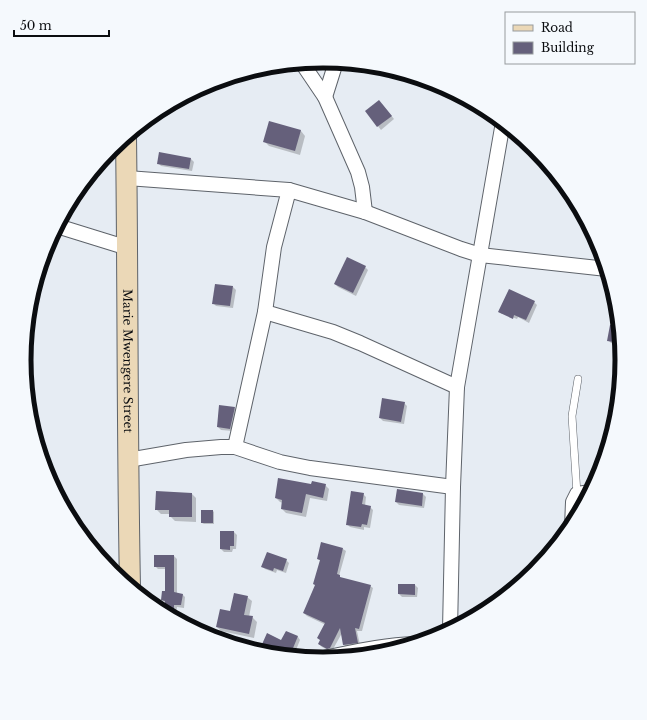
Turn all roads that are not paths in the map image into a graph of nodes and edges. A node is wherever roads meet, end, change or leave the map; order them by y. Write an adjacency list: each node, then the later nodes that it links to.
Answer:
1 (305, 68): 3 (street)
2 (334, 68): 3 (street)
3 (325, 97): 8 (street)
4 (502, 128): 11 (street)
5 (126, 144): 6 (main road, Marie Mwengere Street)
6 (127, 178): 7 (street); 10 (main road, Marie Mwengere Street)
7 (289, 190): 8 (street); 13 (street)
8 (365, 212): 11 (street)
9 (63, 228): 10 (street)
10 (128, 248): 17 (main road, Marie Mwengere Street)
11 (480, 255): 12 (street); 15 (street)
12 (601, 268)
13 (265, 312): 15 (street); 16 (street)
14 (578, 379): 20 (lane)
15 (457, 387): 18 (street)
16 (235, 447): 17 (street); 18 (street)
17 (128, 460): 22 (main road, Marie Mwengere Street)
18 (453, 487): 23 (street)
19 (584, 493): 20 (street)
20 (577, 494): 21 (street)
21 (573, 514)
22 (130, 579)
23 (450, 623)
24 (386, 646): 25 (street)
25 (359, 650)

